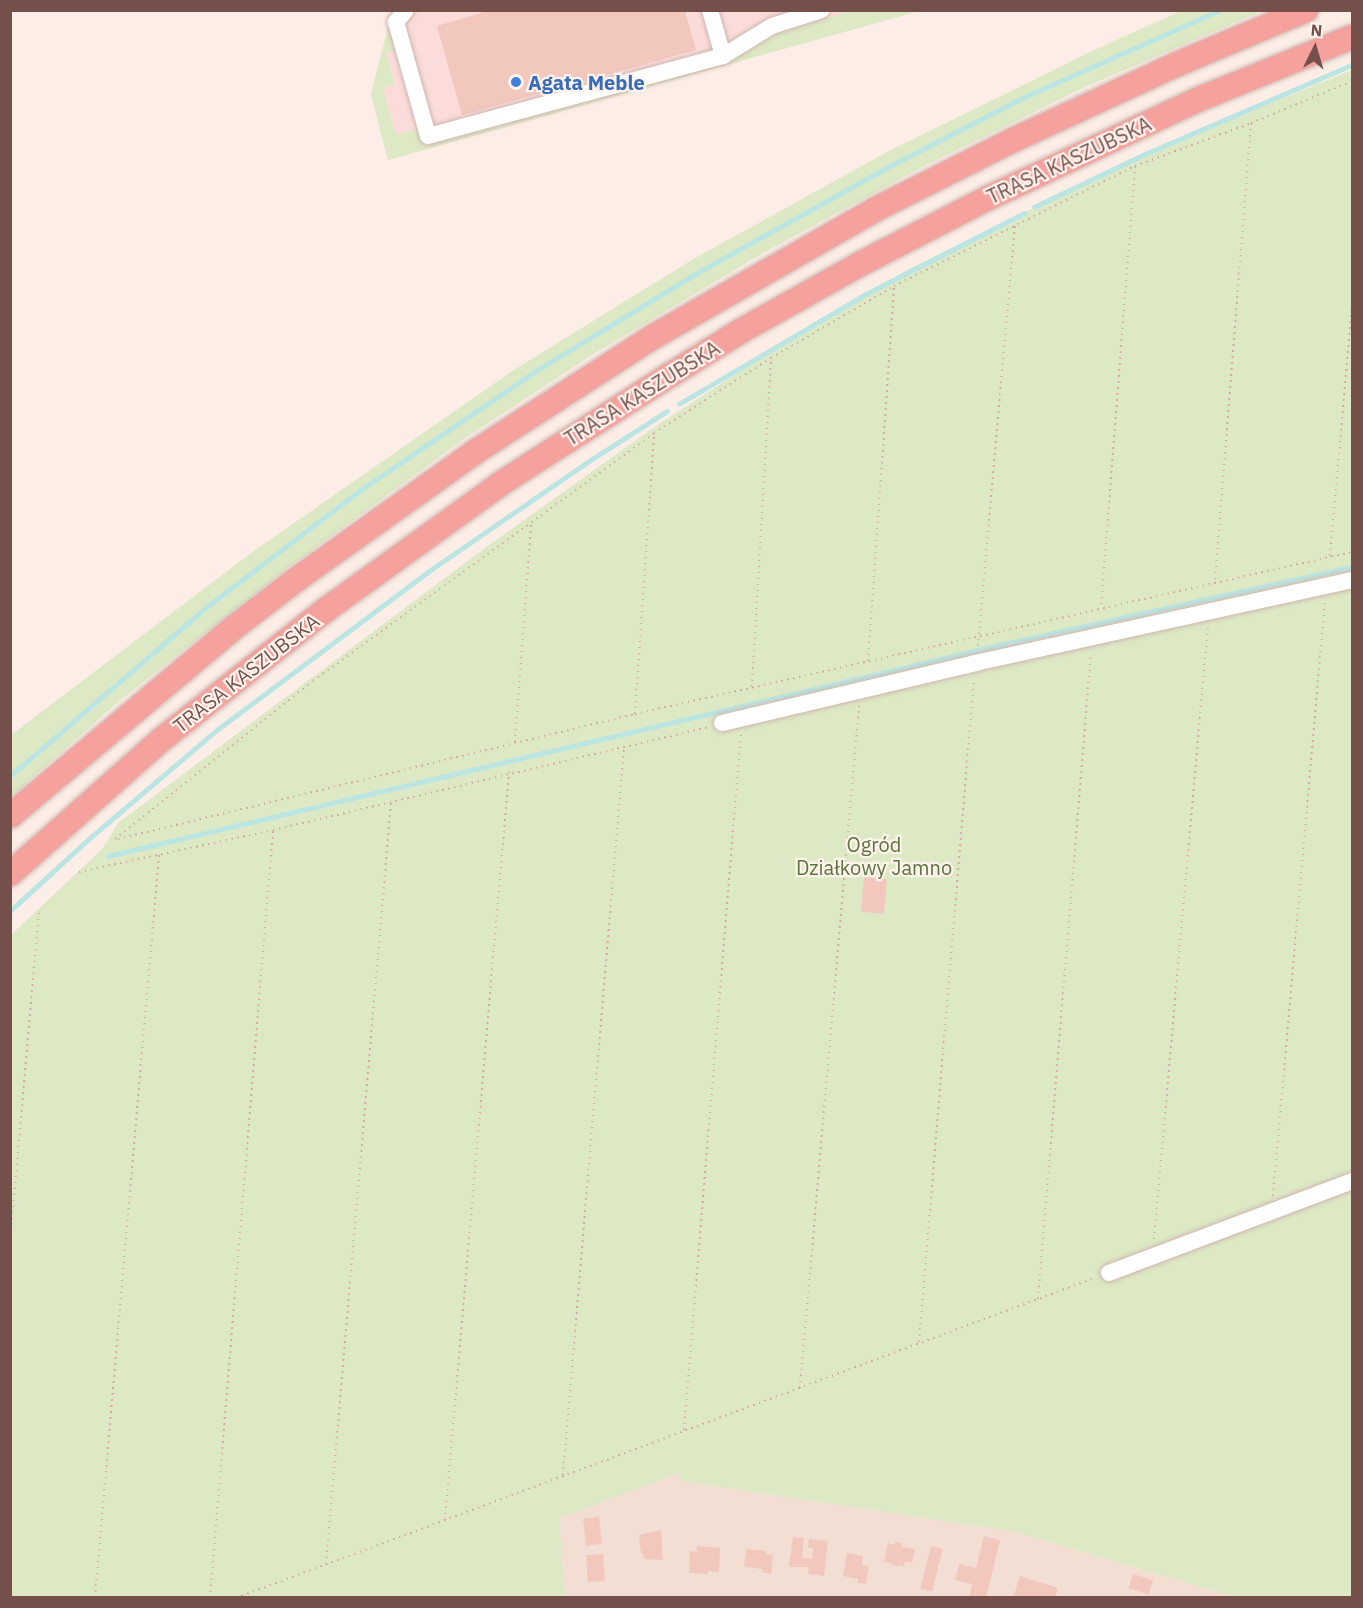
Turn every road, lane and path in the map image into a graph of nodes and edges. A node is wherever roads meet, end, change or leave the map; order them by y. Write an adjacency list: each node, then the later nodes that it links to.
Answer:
1 (406, 10): 6 (lane)
2 (710, 10): 6 (lane)
3 (822, 10): 6 (lane)
4 (1306, 10): 36 (highway, TRASA KASZUBSKA)
5 (1353, 37): 40 (highway, TRASA KASZUBSKA)
6 (723, 56)
7 (1353, 81): 8 (path)
8 (1251, 123): 9 (path); 19 (path)
9 (1135, 166): 10 (path); 21 (path)
10 (1015, 225): 11 (path); 23 (path)
11 (894, 286): 13 (path); 25 (path)
12 (1353, 304): 17 (path)
13 (771, 358): 14 (path); 27 (path)
14 (654, 433): 15 (path); 29 (path)
15 (531, 524): 32 (path); 32 (path)
16 (1353, 552): 17 (path)
17 (1330, 556): 19 (path)
18 (1353, 580): 20 (lane)
19 (1215, 582): 21 (path)
20 (1327, 586): 22 (lane); 43 (path)
21 (1101, 608): 23 (path)
22 (1209, 612): 24 (lane); 45 (path)
23 (979, 636): 25 (path); 26 (path)
24 (1093, 638): 26 (lane); 47 (path)
25 (867, 661): 27 (path)
26 (975, 663): 28 (lane); 48 (path)
27 (752, 687): 29 (path)
28 (860, 691): 30 (lane); 49 (path)
29 (635, 714): 32 (path)
30 (742, 720): 31 (lane); 50 (path)
31 (722, 723): 33 (path)
32 (515, 743)
33 (624, 747): 34 (path); 51 (path)
34 (508, 772): 35 (path); 52 (path)
35 (391, 803): 37 (path); 53 (path)
36 (10, 816)
37 (273, 830): 38 (path); 55 (path)
38 (159, 855): 39 (path); 54 (path)
39 (79, 872)
40 (10, 874)
41 (39, 911): 44 (path)
42 (1353, 1181): 43 (lane)
43 (1271, 1212): 45 (lane)
44 (10, 1243)
45 (1152, 1257): 46 (lane)
46 (1109, 1273): 47 (path)
47 (1038, 1299): 48 (path)
48 (919, 1342): 49 (path)
49 (800, 1388): 50 (path)
50 (684, 1430): 51 (path)
51 (563, 1475): 52 (path)
52 (445, 1520): 53 (path)
53 (326, 1564): 56 (path)
54 (95, 1598)
55 (210, 1598)
56 (236, 1598)

